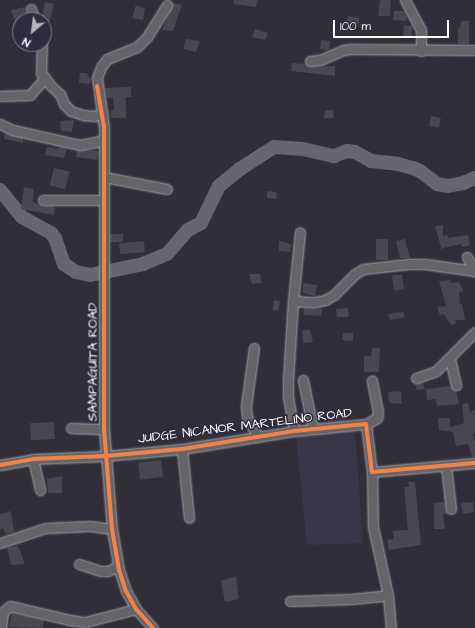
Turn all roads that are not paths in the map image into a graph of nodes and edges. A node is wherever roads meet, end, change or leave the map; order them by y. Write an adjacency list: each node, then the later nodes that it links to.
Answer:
1 (405, 0): 5 (street)
2 (167, 5): 11 (street, SAMPAGUITA ROAD)
3 (30, 9): 4 (street)
4 (31, 12)
5 (421, 50): 6 (street); 8 (street)
6 (475, 50)
7 (42, 52): 9 (street)
8 (310, 61)
9 (45, 78): 10 (street); 11 (street)
10 (0, 96)
11 (103, 114): 13 (street, SAMPAGUITA ROAD)
12 (0, 124): 13 (street)
13 (104, 137): 14 (street, SAMPAGUITA ROAD)
14 (104, 177): 15 (street); 17 (street, SAMPAGUITA ROAD)
15 (167, 189)
16 (43, 200): 17 (street)
17 (103, 200): 31 (street, SAMPAGUITA ROAD)
18 (300, 232): 21 (street)
19 (467, 257): 20 (street)
20 (475, 271): 21 (street)
21 (293, 302): 33 (street)
22 (475, 332): 24 (street)
23 (254, 348): 34 (street)
24 (450, 359): 25 (street); 28 (street)
25 (416, 378)
26 (304, 380): 32 (street)
27 (372, 380): 29 (street)
28 (456, 385)
29 (366, 424): 32 (street, JUDGE NICANOR MARTELINO ROAD); 41 (street, JUDGE NICANOR MARTELINO ROAD)
30 (71, 428): 31 (street)
31 (104, 428): 36 (street, SAMPAGUITA ROAD)
32 (313, 429): 33 (street, JUDGE NICANOR MARTELINO ROAD)
33 (294, 431): 34 (street, JUDGE NICANOR MARTELINO ROAD)
34 (258, 437): 35 (street, JUDGE NICANOR MARTELINO ROAD)
35 (182, 449): 36 (street, JUDGE NICANOR MARTELINO ROAD); 44 (street)
36 (105, 456): 37 (street, JUDGE NICANOR MARTELINO ROAD); 45 (street, SAMPAGUITA ROAD)
37 (33, 459): 38 (street, JUDGE NICANOR MARTELINO ROAD); 42 (street)
38 (0, 465)
39 (475, 465): 40 (street)
40 (446, 466): 41 (street); 43 (street)
41 (372, 472): 49 (street, JUDGE NICANOR MARTELINO ROAD)
42 (40, 490)
43 (451, 509)
44 (189, 518)
45 (112, 529): 46 (street); 48 (street, SAMPAGUITA ROAD)
46 (0, 543)
47 (79, 564): 48 (street)
48 (118, 566): 51 (street, SAMPAGUITA ROAD)
49 (388, 595): 50 (street); 55 (street, JUDGE NICANOR MARTELINO ROAD)
50 (290, 601)
51 (136, 609): 52 (street); 54 (street, SAMPAGUITA ROAD)
52 (90, 624): 53 (street)
53 (1, 628)
54 (153, 628)
55 (391, 628)

